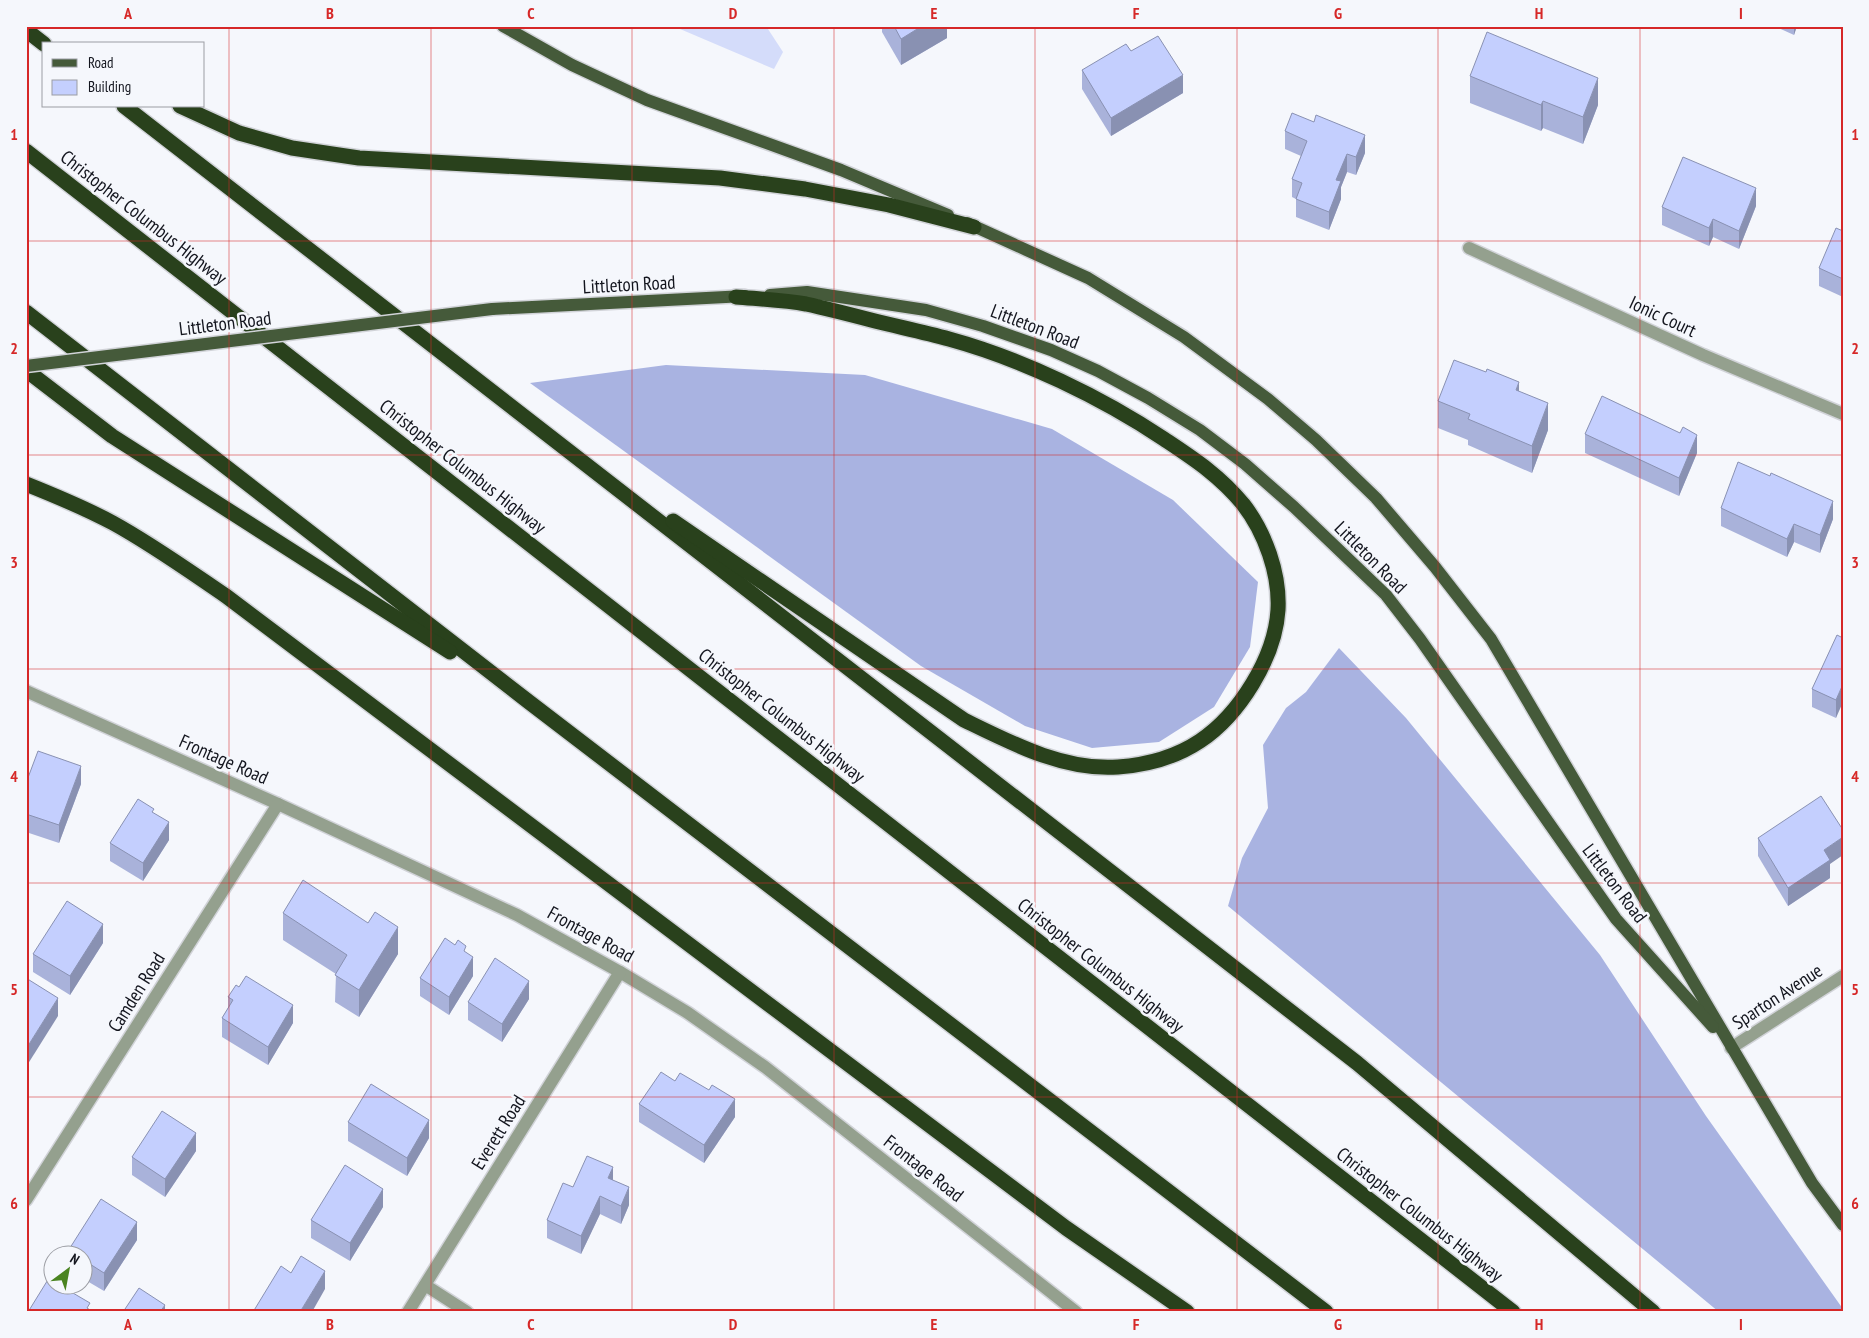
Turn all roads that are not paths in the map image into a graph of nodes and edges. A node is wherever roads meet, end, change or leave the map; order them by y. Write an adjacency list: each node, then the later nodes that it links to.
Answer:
1 (503, 26): 7 (main road, Littleton Road)
2 (26, 30): 3 (highway)
3 (44, 42)
4 (127, 108): 13 (highway)
5 (184, 108): 7 (highway)
6 (26, 151): 30 (highway, Christopher Columbus Highway)
7 (974, 226): 21 (main road, Littleton Road)
8 (1469, 248): 14 (street, Ionic Court)
9 (736, 297): 11 (main road, Littleton Road, bridge); 13 (highway); 21 (main road, Littleton Road)
10 (26, 312): 17 (highway)
11 (26, 366)
12 (26, 370): 17 (highway)
13 (491, 391): 31 (highway)
14 (1843, 414)
15 (26, 484): 28 (highway)
16 (26, 691): 18 (street, Frontage Road)
17 (529, 702): 29 (highway)
18 (278, 804): 19 (street, Frontage Road); 22 (street, Camden Road)
19 (620, 972): 24 (street, Everett Road); 27 (street, Frontage Road)
20 (1843, 976): 21 (street, Sparton Avenue)
21 (1731, 1048): 23 (main road, Littleton Road)
22 (26, 1200)
23 (1843, 1225)
24 (426, 1285): 25 (street, Everett Road); 26 (street)
25 (408, 1312)
26 (467, 1312)
27 (1076, 1312)
28 (1187, 1312)
29 (1326, 1312)
30 (1513, 1312)
31 (1653, 1312)

